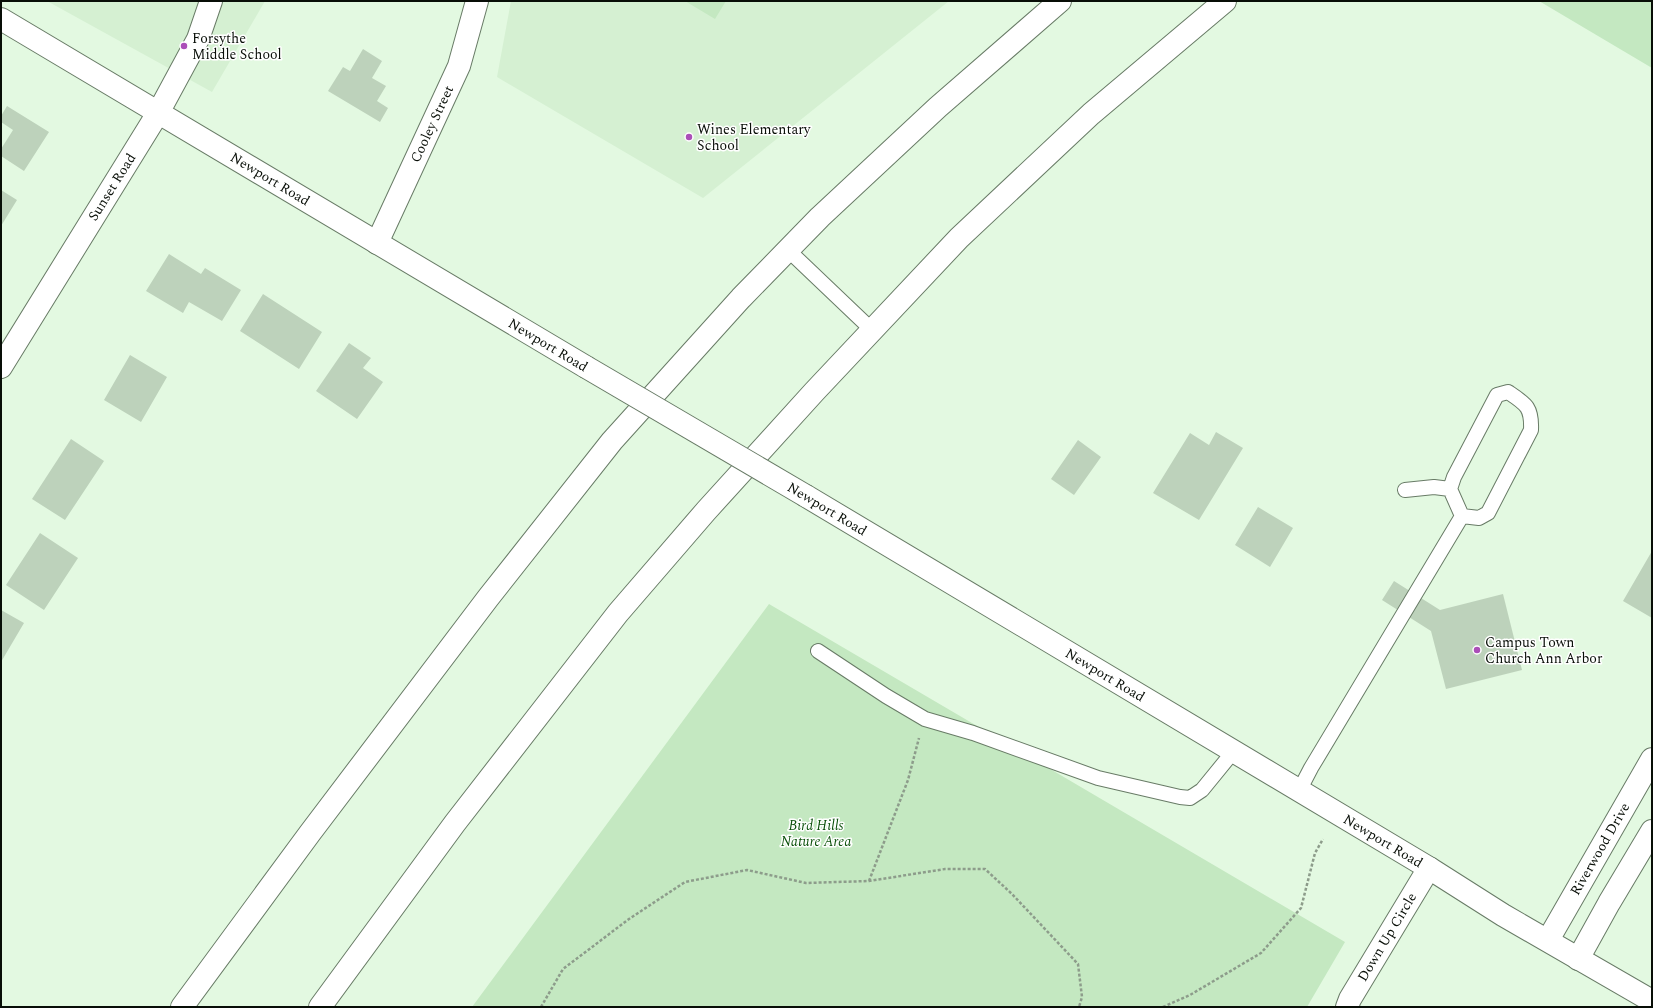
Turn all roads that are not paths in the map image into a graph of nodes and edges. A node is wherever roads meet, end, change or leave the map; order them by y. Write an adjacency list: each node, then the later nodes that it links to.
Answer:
1 (211, 1): 6 (main road, Sunset Road)
2 (477, 1): 7 (main road, Cooley Street)
3 (1060, 1): 8 (main road)
4 (1225, 1): 9 (main road)
5 (1, 19): 6 (main road, Newport Road)
6 (158, 113): 7 (main road, Newport Road); 10 (main road, Sunset Road)
7 (377, 243): 15 (main road, Newport Road, bridge)
8 (788, 250): 9 (lane); 23 (main road)
9 (872, 330): 24 (main road)
10 (1, 367)
11 (1450, 489): 12 (lane); 13 (lane); 13 (lane)
12 (1405, 490)
13 (1462, 516): 17 (lane)
14 (818, 651): 15 (lane)
15 (1234, 752): 17 (main road, Newport Road)
16 (1652, 759): 20 (main road, Riverwood Drive)
17 (1299, 791): 19 (main road, Newport Road)
18 (1652, 831): 21 (main road)
19 (1429, 868): 20 (main road, Newport Road); 25 (main road, Down Up Circle)
20 (1548, 940): 21 (main road, Newport Road)
21 (1578, 958): 22 (main road, Newport Road)
22 (1652, 1001)
23 (182, 1007)
24 (320, 1007)
25 (1347, 1007)

